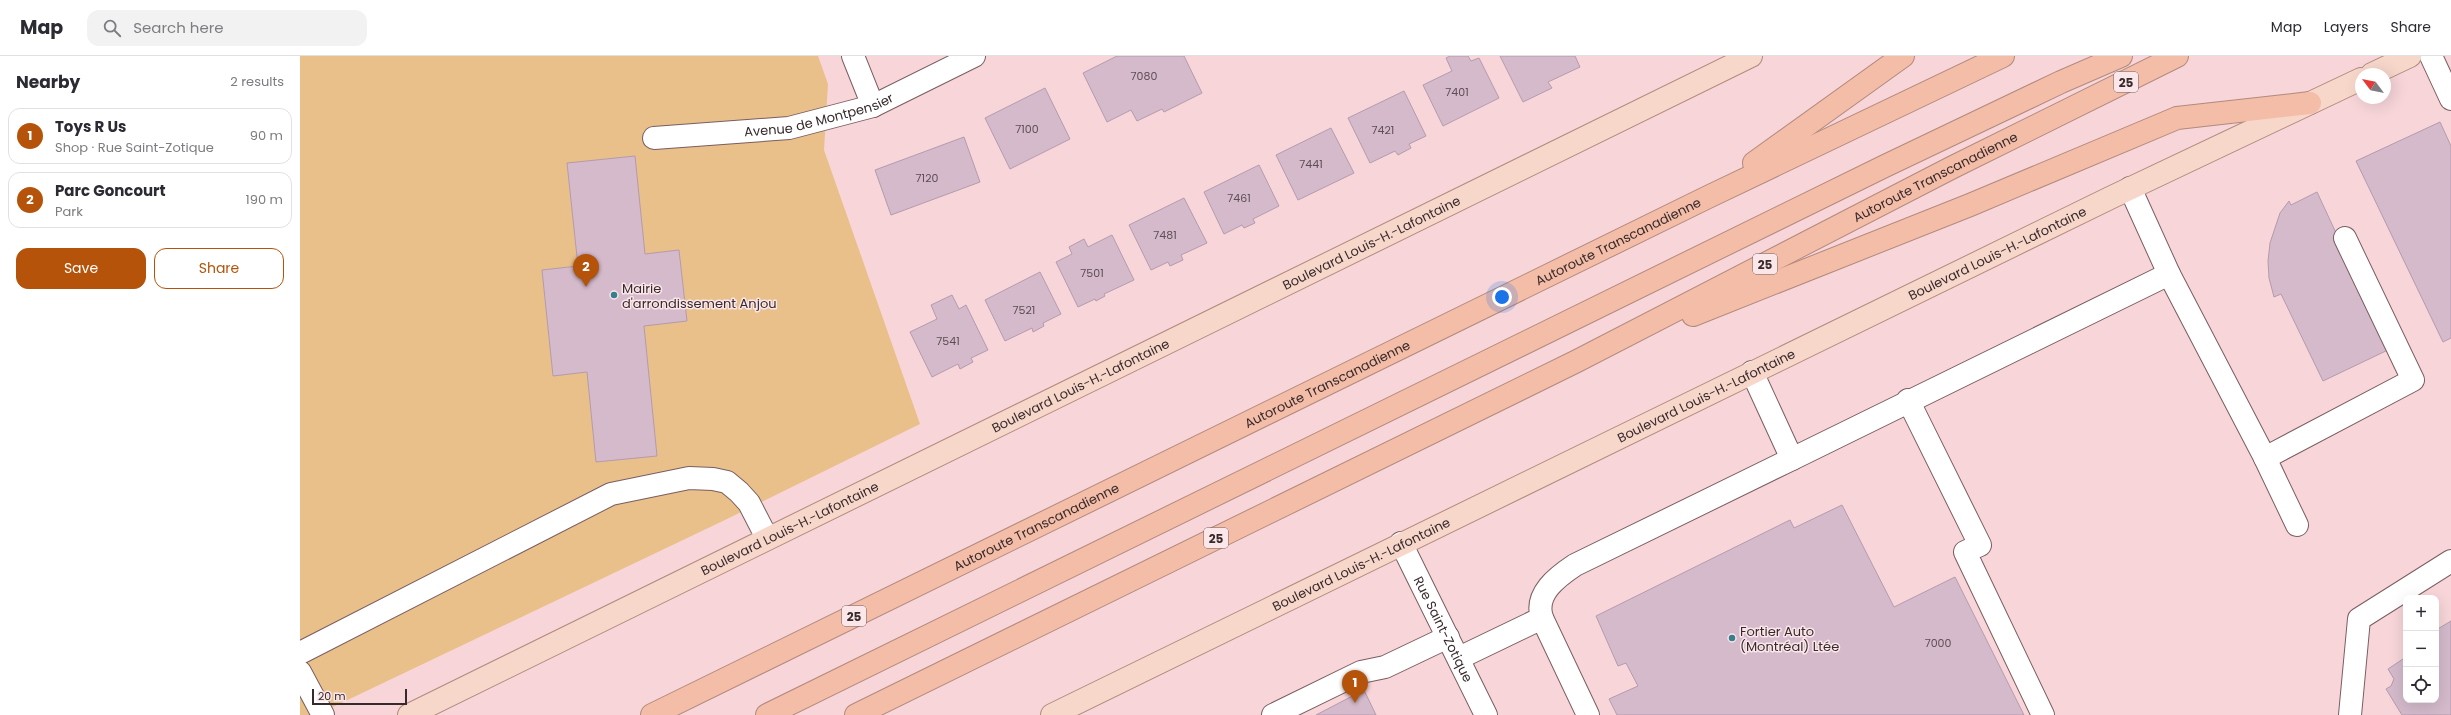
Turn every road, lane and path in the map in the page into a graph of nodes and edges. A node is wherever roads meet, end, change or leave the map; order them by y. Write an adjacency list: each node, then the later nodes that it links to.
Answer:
1 (852, 56): 14 (street)
2 (974, 56): 14 (street, Avenue de Montpensier)
3 (1751, 56): 26 (main road, Boulevard Louis-H.-Lafontaine)
4 (1903, 56): 17 (highway)
5 (2003, 56): 17 (highway, Autoroute Transcanadienne / 25)
6 (2121, 56): 37 (highway)
7 (2177, 56): 20 (highway, Autoroute Transcanadienne / 25)
8 (2410, 56): 10 (main road)
9 (2431, 56): 12 (street)
10 (2385, 68)
11 (2355, 82): 13 (main road, Boulevard Louis-H.-Lafontaine)
12 (2451, 99)
13 (2310, 103): 16 (main road, Boulevard Louis-H.-Lafontaine); 20 (highway)
14 (872, 106): 15 (street, Avenue de Montpensier)
15 (654, 138)
16 (2130, 188): 19 (street); 21 (main road, Boulevard Louis-H.-Lafontaine)
17 (1708, 196): 36 (highway, Autoroute Transcanadienne / 25)
18 (2345, 238): 24 (street)
19 (2169, 274): 22 (street); 24 (street)
20 (1577, 361): 38 (highway, Autoroute Transcanadienne / 25)
21 (1752, 372): 23 (street); 27 (main road, Boulevard Louis-H.-Lafontaine)
22 (1908, 400): 23 (street); 43 (street)
23 (1792, 458): 29 (street)
24 (2265, 458): 25 (street)
25 (2297, 525)
26 (767, 538): 31 (street); 35 (main road, Boulevard Louis-H.-Lafontaine)
27 (1402, 543): 30 (street, Rue Saint-Zotique); 39 (main road, Boulevard Louis-H.-Lafontaine)
28 (2451, 561): 44 (street)
29 (1542, 618): 32 (street); 42 (street)
30 (1448, 637): 32 (street, Rue Saint-Zotique); 40 (street)
31 (300, 653)
32 (1458, 658): 41 (street, Rue Saint-Zotique)
33 (300, 672): 34 (street)
34 (323, 715)
35 (409, 715)
36 (652, 715)
37 (767, 715)
38 (856, 715)
39 (1052, 715)
40 (1273, 715)
41 (1486, 715)
42 (1588, 715)
43 (2043, 715)
44 (2350, 715)

